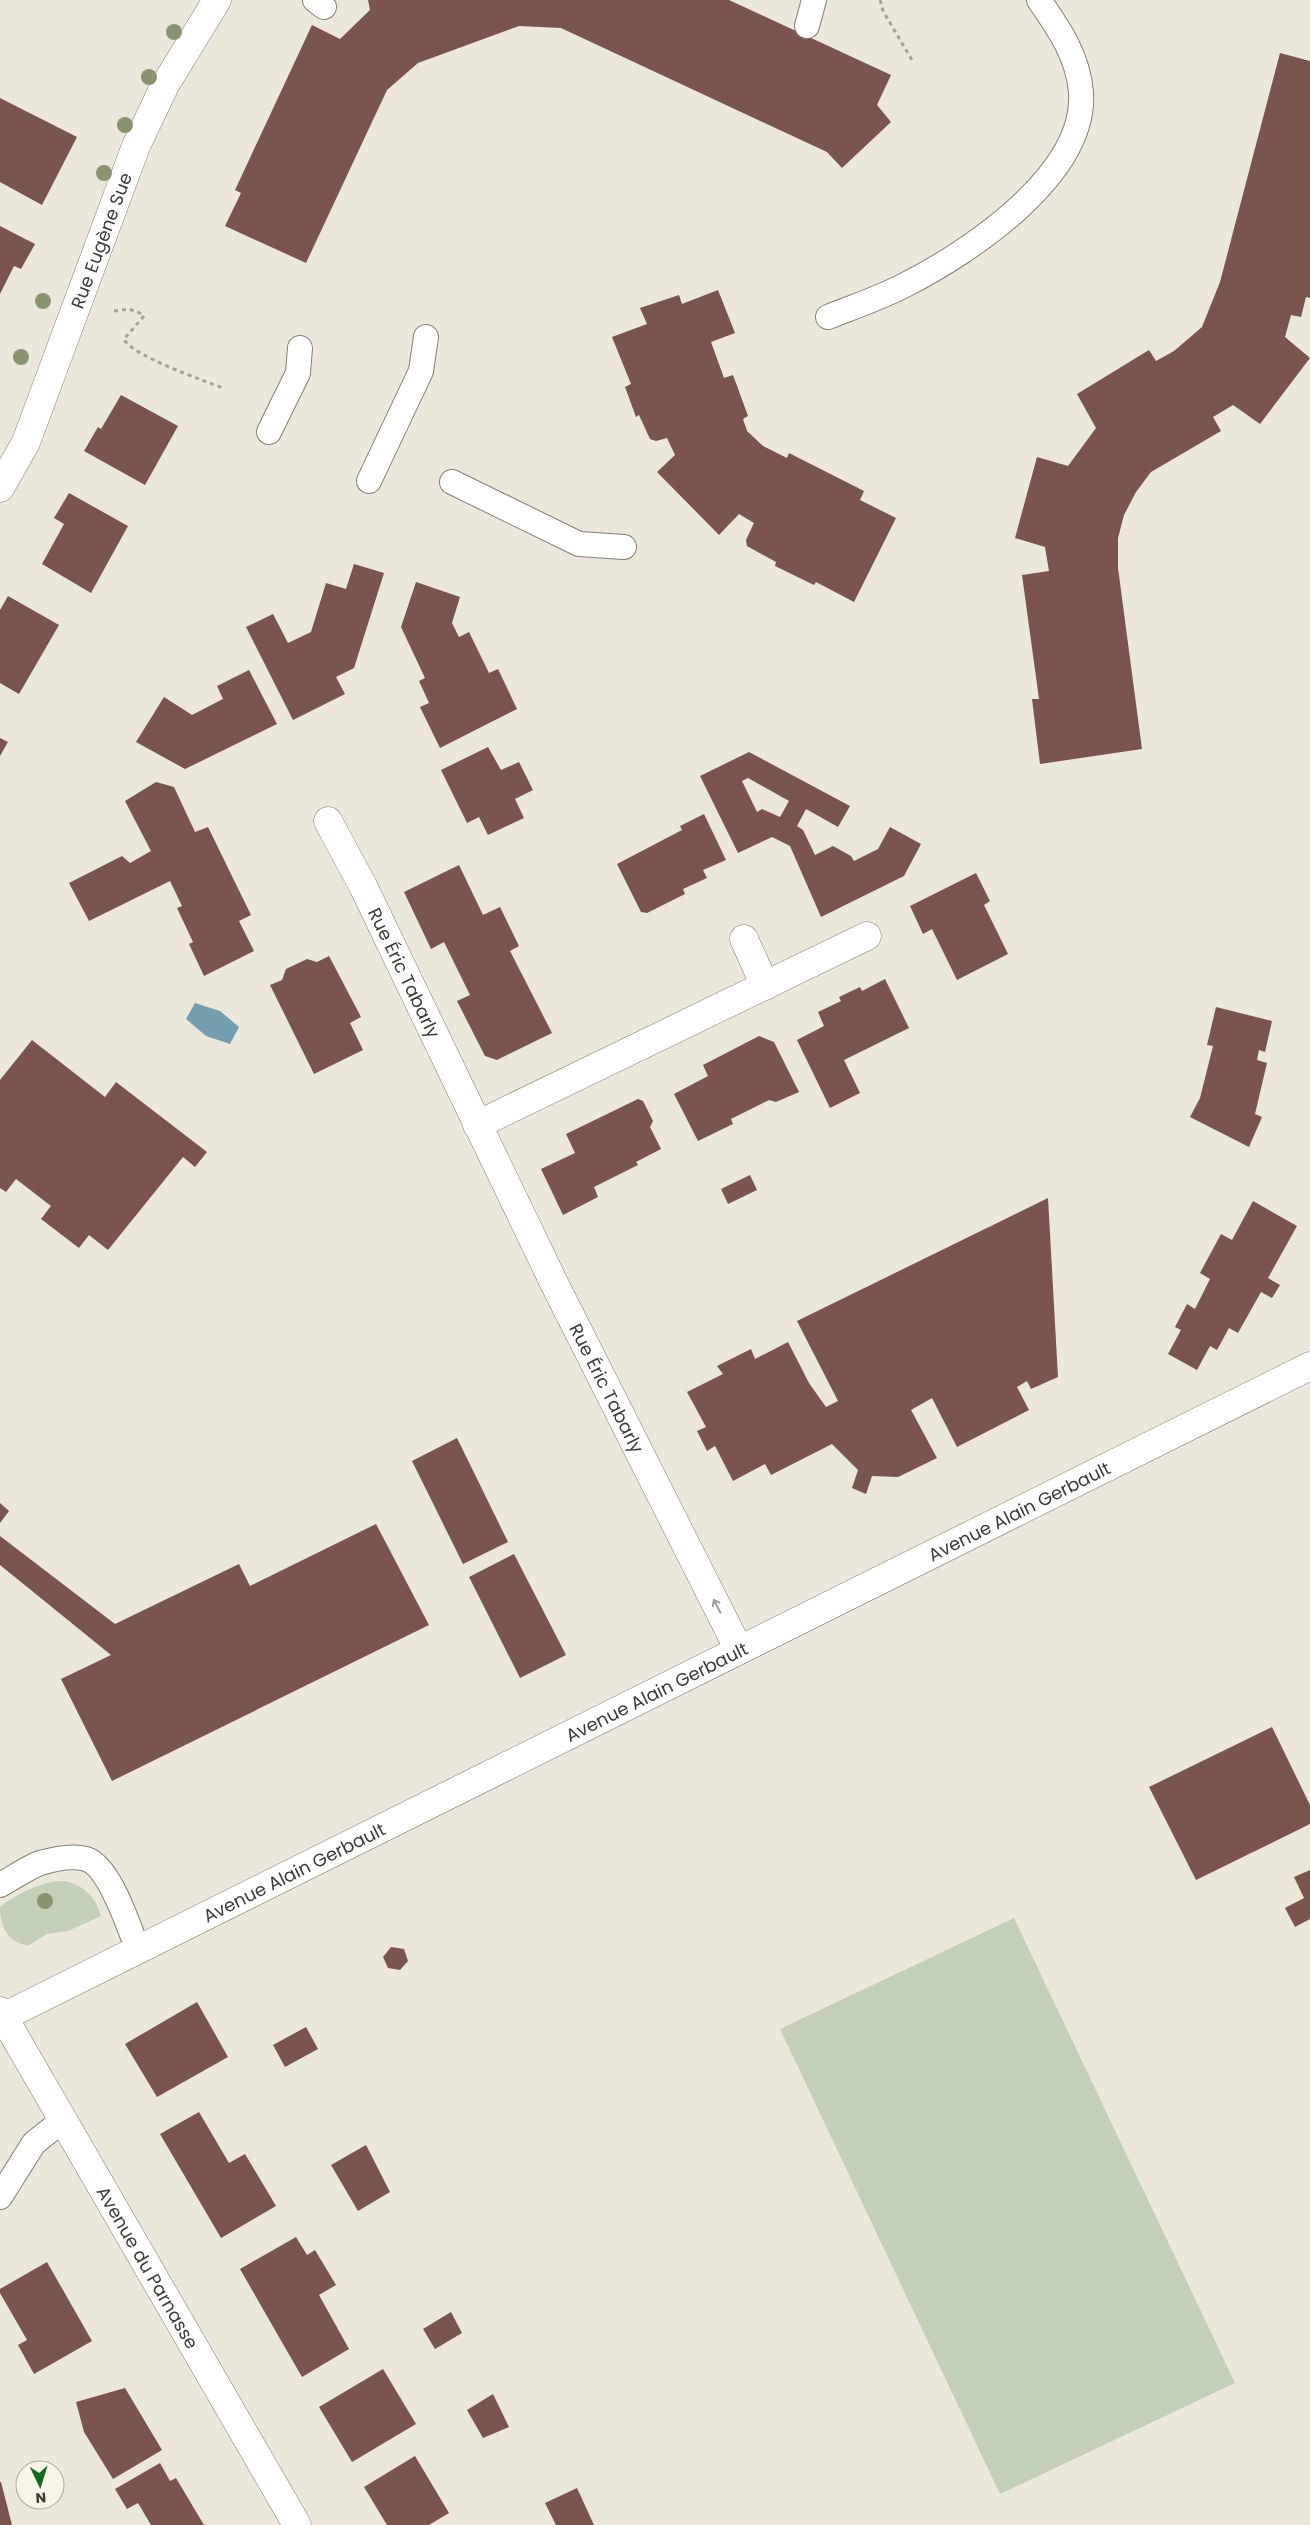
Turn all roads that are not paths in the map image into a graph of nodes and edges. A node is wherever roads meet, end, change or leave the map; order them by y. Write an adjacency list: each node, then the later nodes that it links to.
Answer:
1 (217, 0): 11 (street, Rue Eugène Sue)
2 (814, 0): 4 (lane)
3 (1039, 0): 5 (lane)
4 (807, 26)
5 (828, 317)
6 (426, 337): 9 (lane)
7 (300, 348): 8 (lane)
8 (269, 432)
9 (370, 481)
10 (452, 482): 12 (lane)
11 (0, 488)
12 (624, 547)
13 (328, 821): 17 (street, Rue Éric Tabarly)
14 (867, 936): 16 (street)
15 (744, 938): 16 (street)
16 (765, 986): 17 (street)
17 (477, 1125): 19 (street, Rue Éric Tabarly, one-way to 17)
18 (1310, 1366): 19 (street, Avenue Alain Gerbault)
19 (739, 1650): 21 (street, Avenue Alain Gerbault)
20 (0, 1885): 21 (lane)
21 (138, 1950): 22 (street, Avenue Alain Gerbault)
22 (2, 2014): 23 (street, Avenue du Parnasse)
23 (63, 2120): 24 (lane); 25 (street, Avenue du Parnasse)
24 (0, 2197)
25 (297, 2525)

